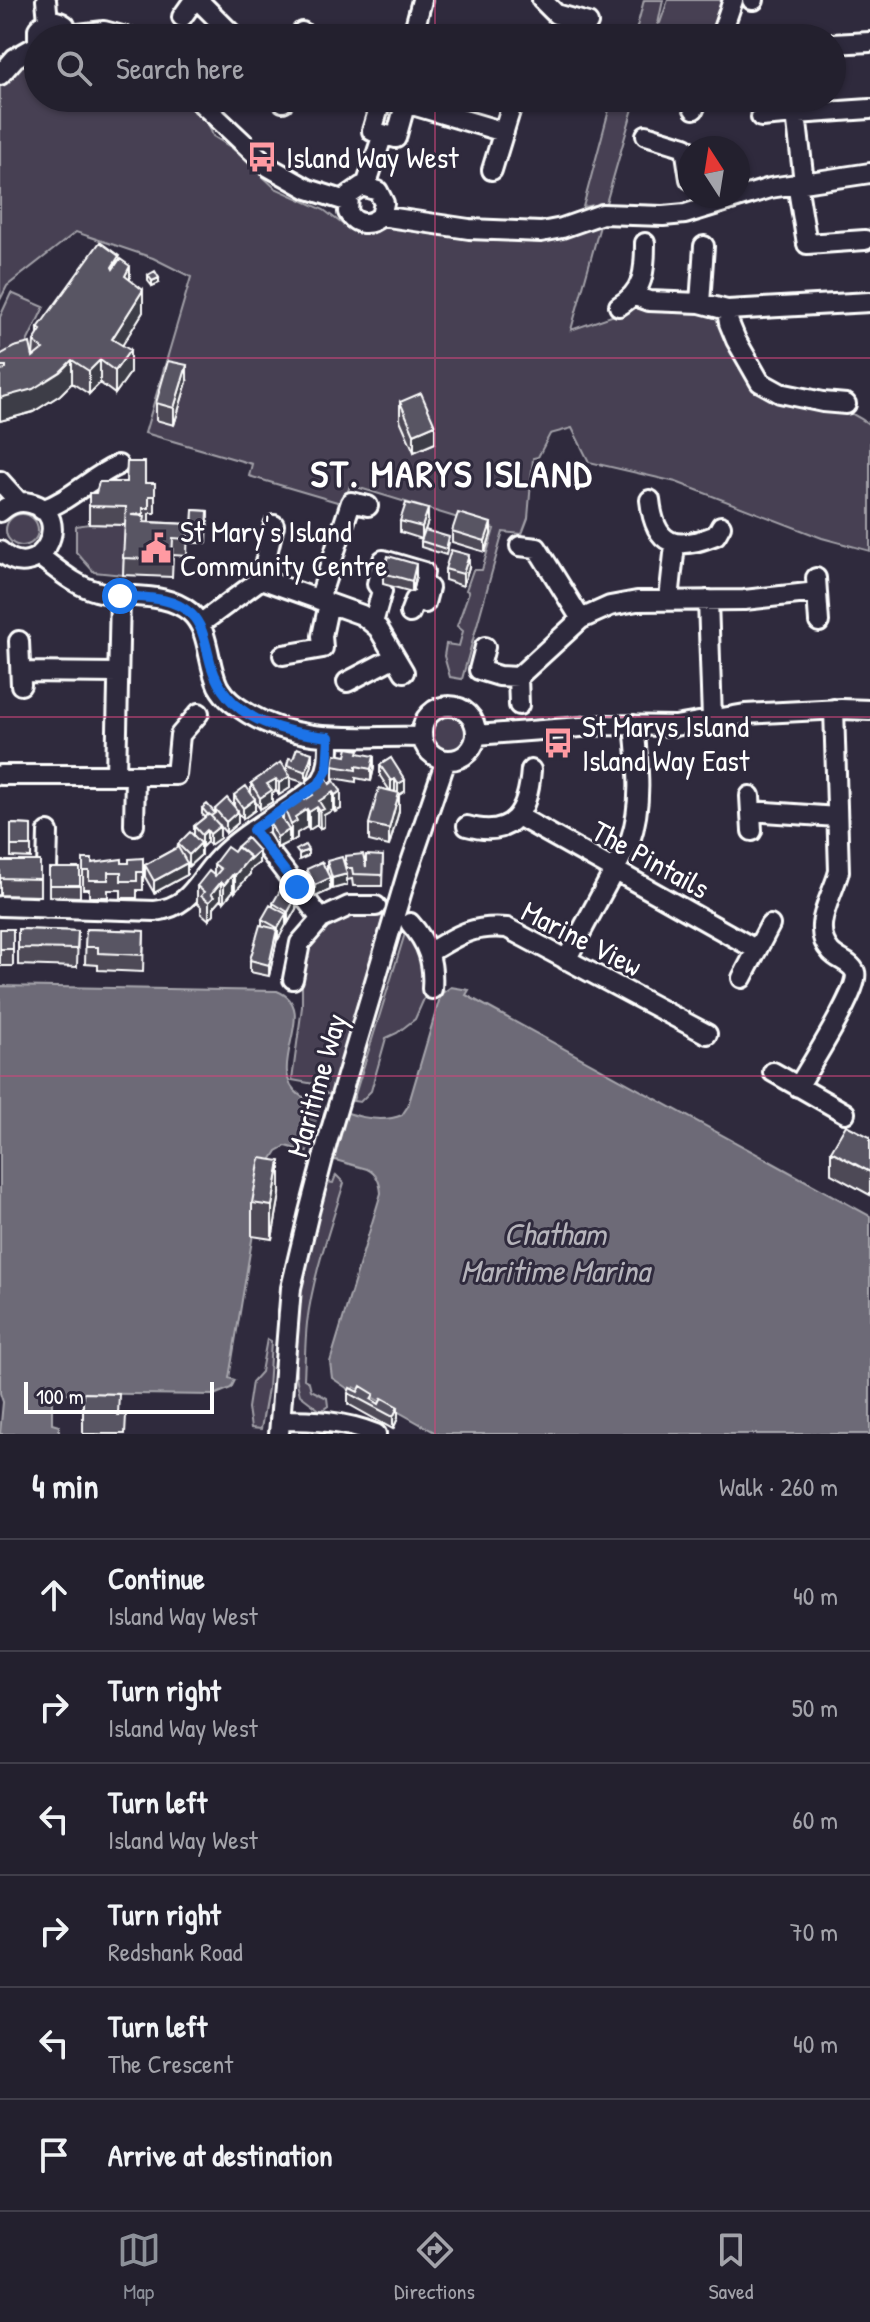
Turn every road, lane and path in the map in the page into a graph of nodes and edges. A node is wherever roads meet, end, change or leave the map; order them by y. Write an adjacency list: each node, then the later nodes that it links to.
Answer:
1 (46, 0): 7 (street)
2 (196, 0): 6 (street); 11 (street)
3 (422, 0): 12 (street)
4 (542, 0): 8 (street)
5 (733, 0): 13 (street)
6 (182, 17)
7 (48, 21): 9 (street); 10 (street)
8 (588, 23)
9 (44, 24)
10 (61, 24)
11 (221, 24)
12 (416, 24)
13 (725, 24)
14 (870, 42): 15 (street)
15 (846, 43)
16 (24, 53): 17 (street)
17 (0, 75)
18 (870, 109): 19 (street)
19 (846, 111)
20 (211, 112): 37 (street)
21 (378, 112): 29 (street)
22 (404, 112): 29 (street)
23 (441, 112): 28 (street)
24 (510, 112): 28 (street)
25 (826, 112): 26 (street)
26 (796, 114): 27 (street); 34 (street)
27 (761, 117)
28 (504, 132): 32 (street)
29 (383, 134): 35 (street)
30 (646, 135): 31 (street)
31 (678, 145)
32 (492, 170)
33 (870, 173): 34 (street)
34 (800, 182): 36 (street); 40 (street)
35 (366, 186): 37 (street); 39 (street)
36 (750, 192)
37 (346, 201): 39 (street)
38 (683, 208): 39 (street)
39 (381, 216)
40 (865, 240)
41 (645, 243): 44 (street)
42 (704, 246): 44 (street)
43 (870, 302): 45 (street)
44 (700, 303): 45 (street)
45 (727, 310): 46 (street)
46 (846, 404)
47 (118, 465): 52 (street)
48 (0, 481): 50 (street)
49 (650, 500): 56 (street)
50 (19, 502): 52 (street); 53 (street)
51 (368, 506): 64 (street)
52 (42, 510): 59 (street)
53 (0, 512)
54 (274, 525): 60 (street)
55 (721, 526): 56 (street)
56 (675, 545): 62 (street)
57 (520, 546): 66 (street)
58 (0, 551): 59 (street)
59 (39, 556): 61 (street)
60 (261, 579): 64 (street); 69 (street)
61 (120, 596): 69 (street); 73 (street)
62 (669, 599): 63 (street); 66 (street)
63 (708, 600): 67 (street); 80 (street)
64 (324, 602): 68 (street); 72 (street)
65 (410, 613): 68 (street)
66 (581, 619): 74 (street)
67 (819, 622)
68 (373, 623): 75 (street)
69 (200, 624): 83 (street)
70 (19, 641): 73 (street)
71 (485, 647): 74 (street)
72 (283, 655)
73 (117, 673): 88 (street)
74 (518, 677): 76 (street)
75 (347, 682)
76 (519, 705)
77 (834, 709): 78 (street); 80 (street); 90 (street)
78 (870, 710)
79 (199, 713): 88 (street)
80 (712, 719): 81 (street)
81 (634, 725): 82 (street); 96 (street)
82 (476, 735): 84 (street); 85 (street)
83 (329, 737): 84 (street); 93 (street)
84 (422, 737): 85 (street)
85 (446, 760): 113 (street, Maritime Way)
86 (531, 770): 89 (street)
87 (0, 775): 88 (street)
88 (125, 775): 91 (street)
89 (518, 816): 92 (street); 96 (street, The Pintails)
90 (837, 817): 94 (street); 111 (street)
91 (134, 825)
92 (467, 826)
93 (253, 830): 99 (street); 100 (street)
94 (752, 831)
95 (48, 832): 99 (street)
96 (614, 871): 103 (street, The Pintails); 105 (street)
97 (0, 906): 99 (street)
98 (376, 906): 100 (street)
99 (46, 908)
100 (321, 919): 107 (street)
101 (410, 923): 104 (street)
102 (770, 925): 103 (street)
103 (757, 950): 106 (street)
104 (430, 952): 105 (street, Marine View); 108 (street)
105 (566, 960): 109 (street, Marine View)
106 (742, 978)
107 (293, 979)
108 (432, 989)
109 (707, 1034)
110 (773, 1072): 111 (street)
111 (798, 1087): 112 (street)
112 (845, 1113)
113 (279, 1427): 114 (street)
114 (376, 1434)

